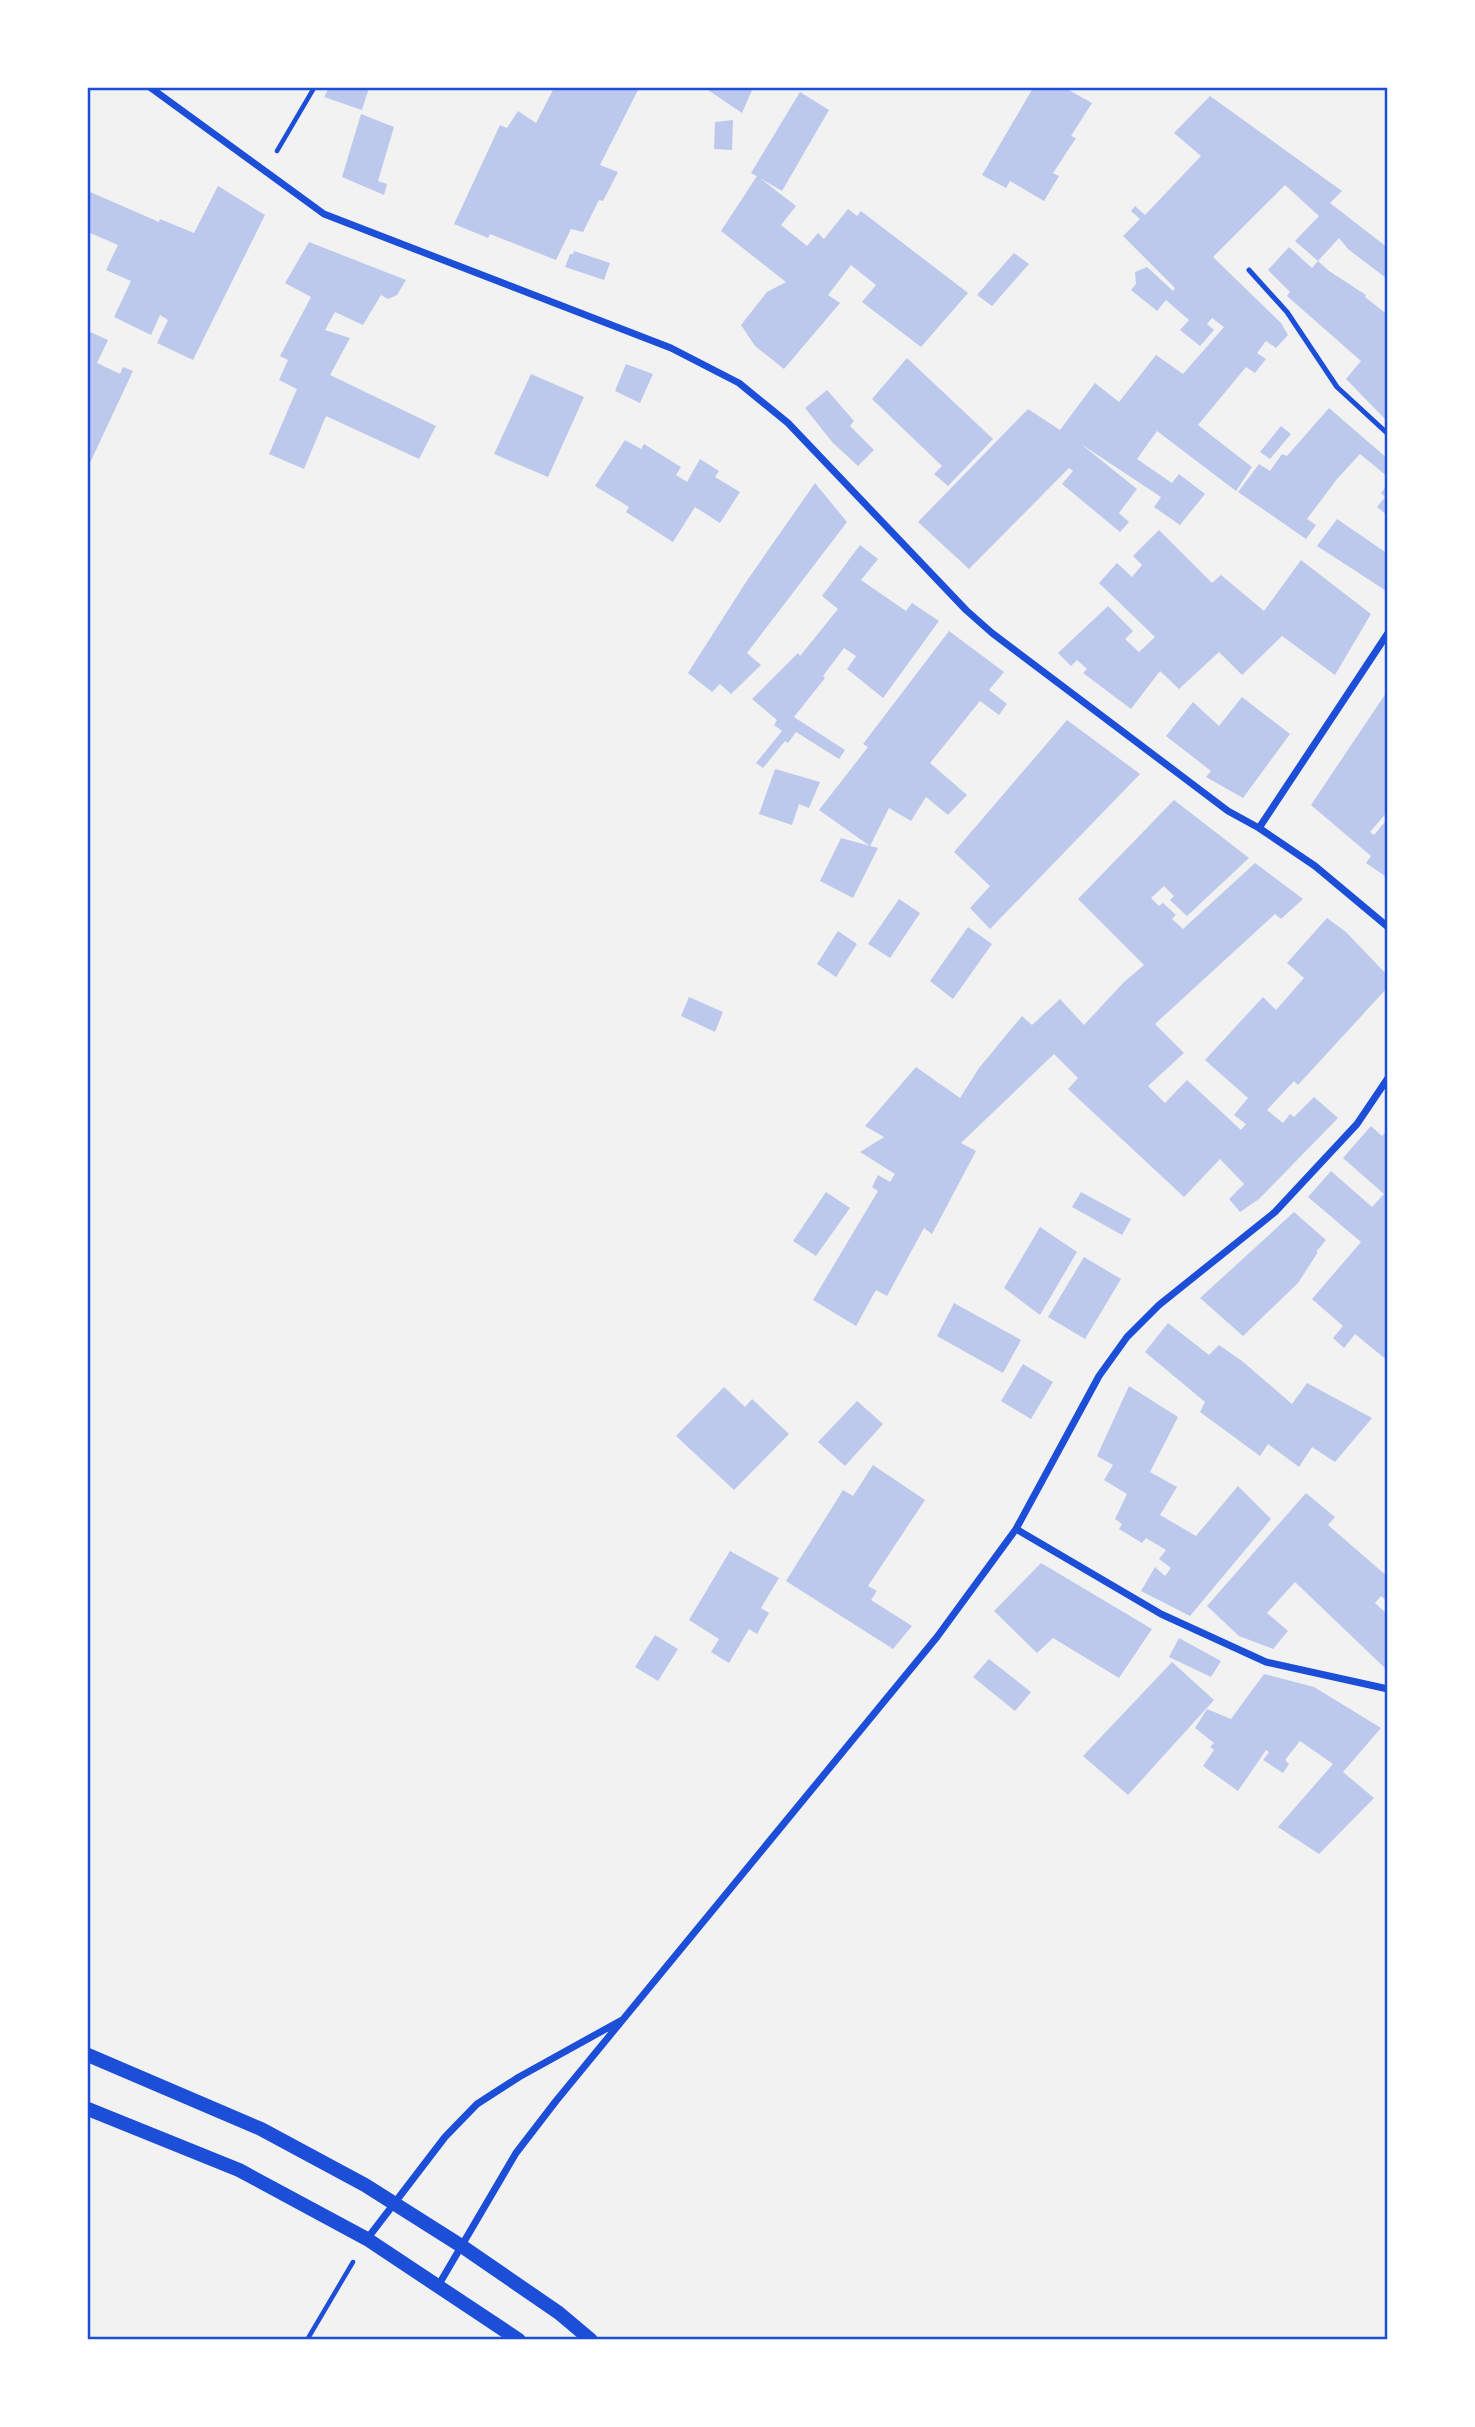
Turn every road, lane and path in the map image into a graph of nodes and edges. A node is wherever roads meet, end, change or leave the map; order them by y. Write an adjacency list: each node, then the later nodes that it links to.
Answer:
1 (151, 88): 3 (street)
2 (314, 88): 3 (path)
3 (264, 173): 7 (street)
4 (1249, 270): 5 (lane)
5 (1388, 434)
6 (1388, 633): 7 (street)
7 (1259, 828): 8 (street)
8 (1388, 927)
9 (1388, 1078): 10 (street)
10 (1016, 1529): 11 (street); 12 (street)
11 (1388, 1689)
12 (625, 2018): 15 (street); 17 (street)
13 (88, 2055): 15 (main road)
14 (88, 2109): 16 (main road)
15 (395, 2203): 16 (street); 17 (main road)
16 (367, 2239): 18 (main road); 19 (path)
17 (463, 2247): 18 (street); 21 (main road)
18 (438, 2286): 20 (main road)
19 (307, 2340)
20 (519, 2340)
21 (591, 2340)

